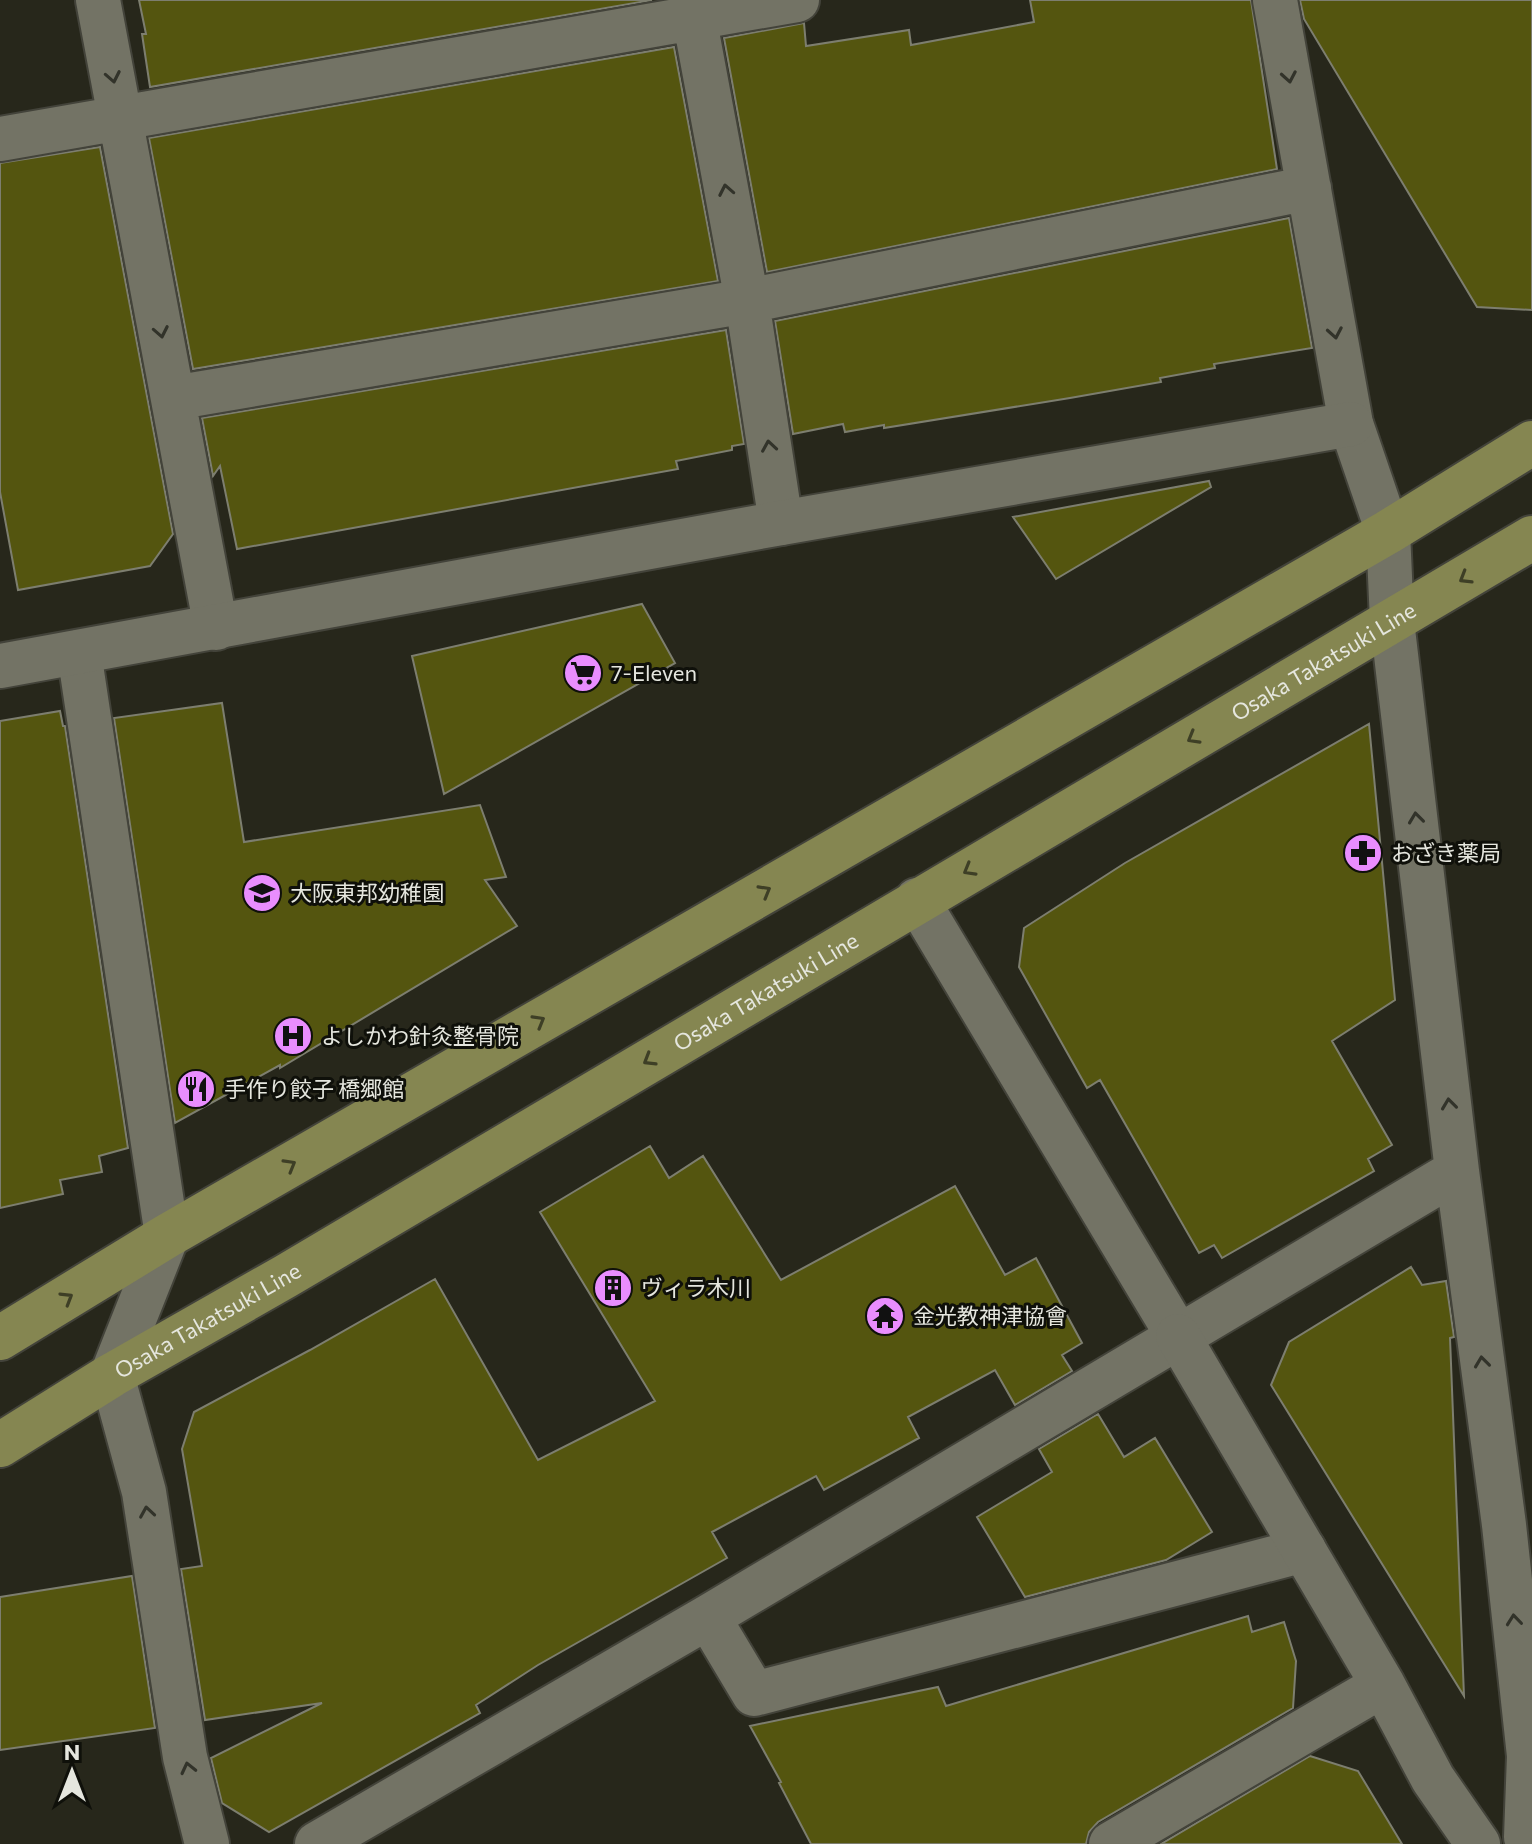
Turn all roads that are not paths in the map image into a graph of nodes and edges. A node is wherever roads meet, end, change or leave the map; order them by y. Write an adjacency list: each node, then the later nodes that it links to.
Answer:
1 (98, 0): 5 (street, one-way to 5)
2 (797, 0): 4 (street)
3 (1275, 0): 7 (street, one-way to 7)
4 (692, 9): 5 (street); 8 (street, one-way to 4)
5 (120, 118): 6 (street); 9 (street, one-way to 9)
6 (0, 139)
7 (1309, 188): 8 (street); 10 (street, one-way to 10)
8 (747, 301): 9 (street); 12 (street, one-way to 8)
9 (173, 398): 16 (street)
10 (1351, 424): 12 (street); 13 (street)
11 (1532, 443): 13 (main road)
12 (781, 523): 16 (street)
13 (1388, 532): 15 (street); 21 (main road, one-way to 13)
14 (1532, 538): 15 (main road, Osaka Takatsuki Line, one-way to 15)
15 (1392, 621): 19 (main road, Osaka Takatsuki Line, one-way to 19); 20 (street, one-way to 15)
16 (216, 628): 17 (street)
17 (79, 652): 18 (street); 21 (street)
18 (0, 666)
19 (917, 900): 22 (street); 24 (main road, Osaka Takatsuki Line, one-way to 24)
20 (1457, 1171): 22 (street); 26 (street, one-way to 20)
21 (167, 1236): 23 (main road, one-way to 21); 24 (street)
22 (1178, 1336): 27 (street); 28 (street)
23 (0, 1338)
24 (112, 1375): 25 (main road, Osaka Takatsuki Line); 31 (street, one-way to 24)
25 (0, 1445)
26 (1518, 1523): 30 (street, one-way to 26)
27 (1304, 1550): 28 (street); 29 (street)
28 (708, 1617): 32 (street)
29 (1383, 1685): 33 (street); 34 (street)
30 (1527, 1840)
31 (207, 1844)
32 (317, 1844)
33 (1111, 1844)
34 (1478, 1844)

